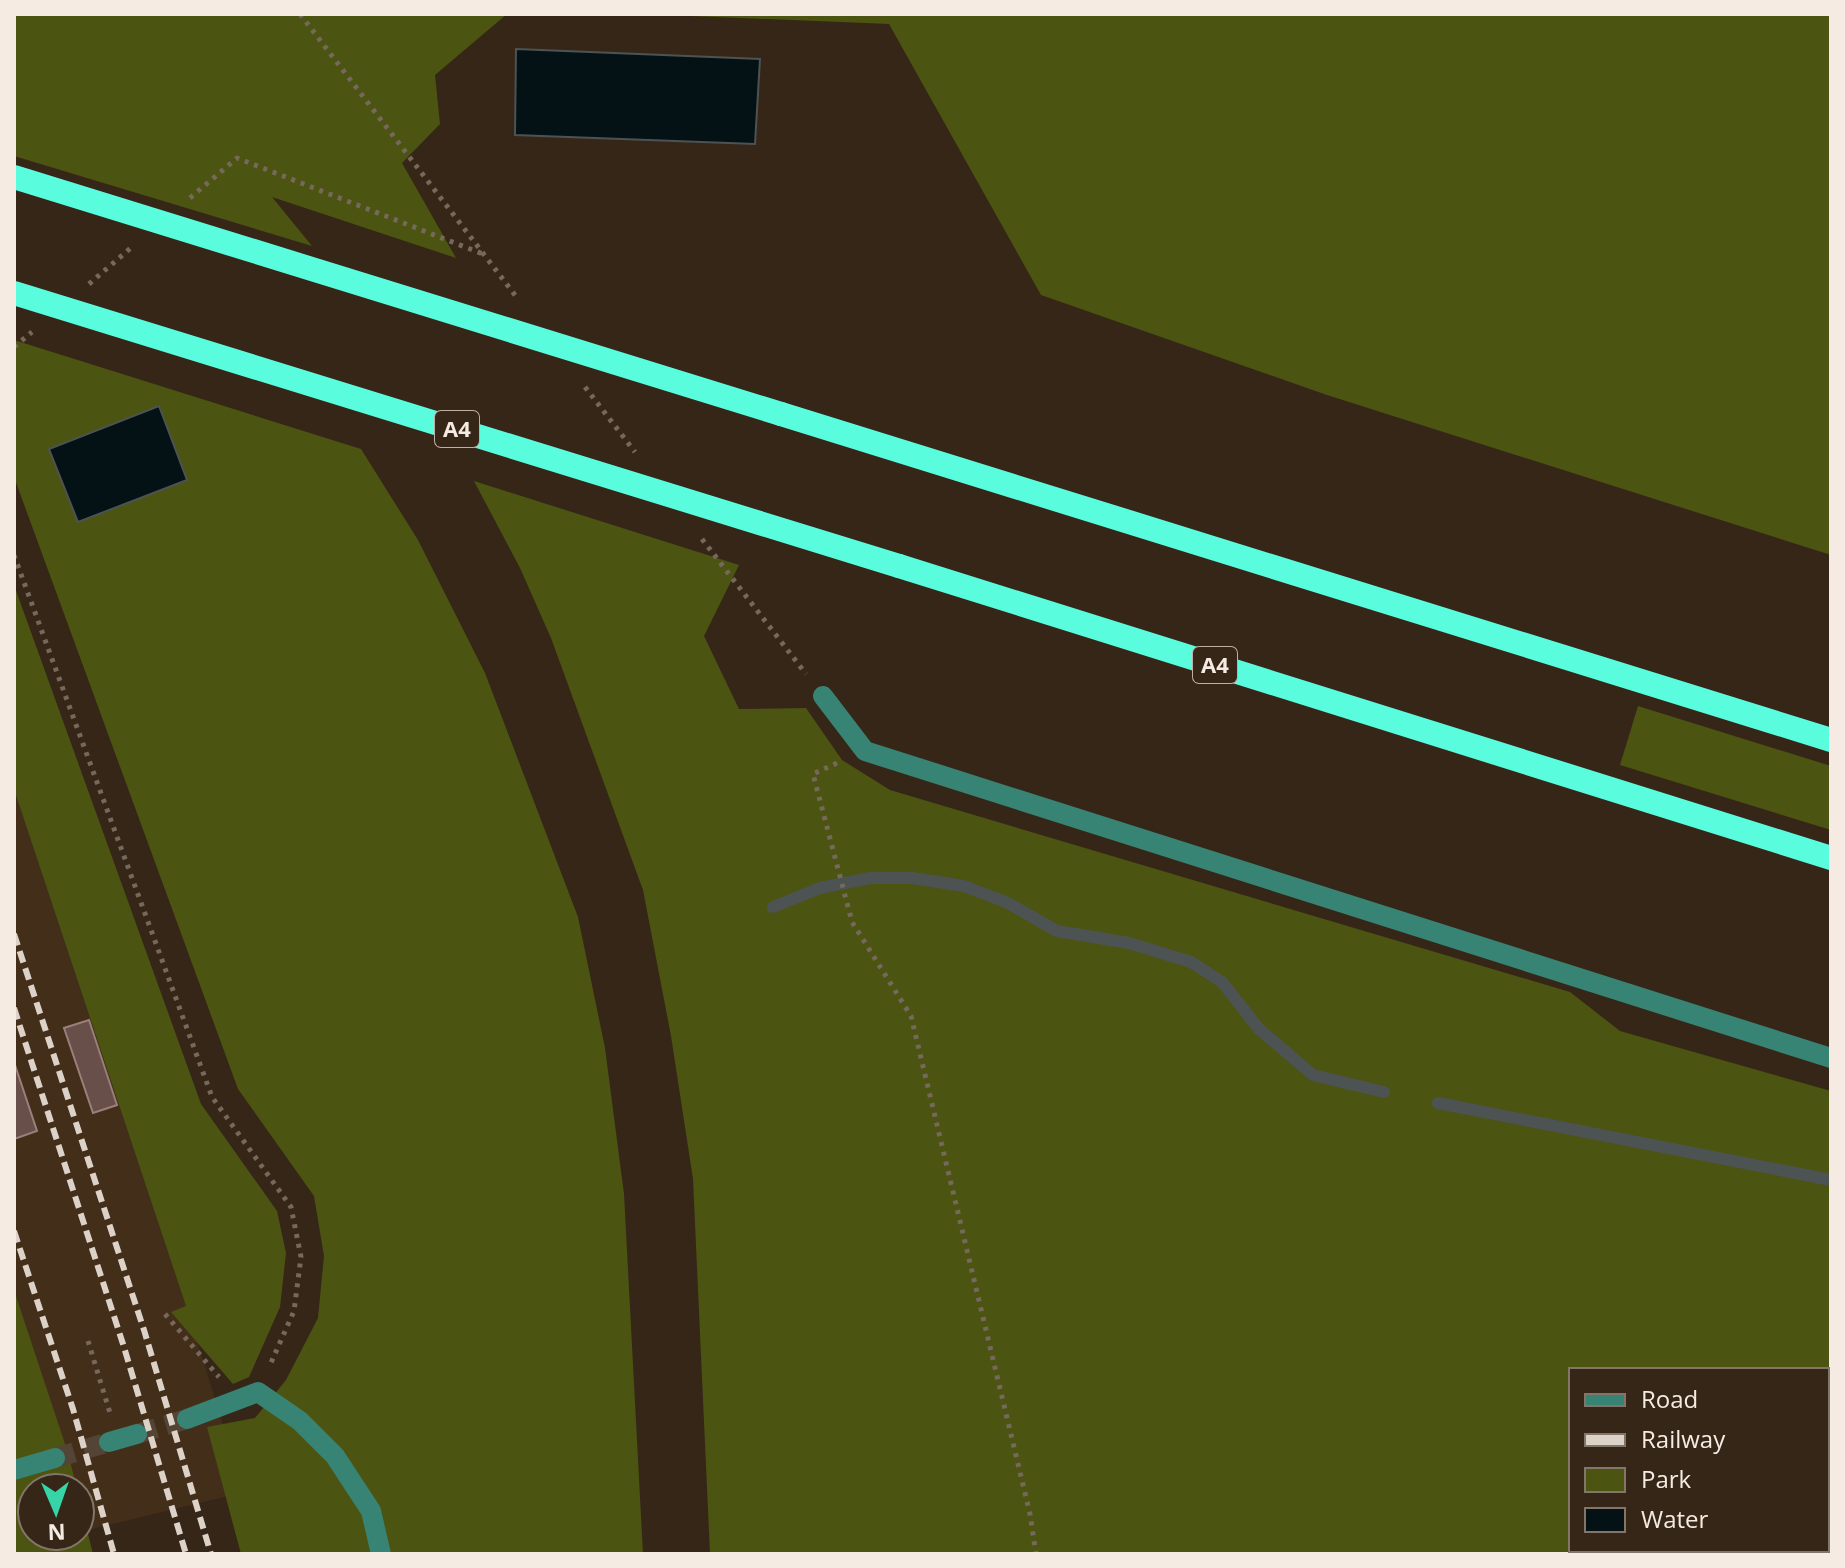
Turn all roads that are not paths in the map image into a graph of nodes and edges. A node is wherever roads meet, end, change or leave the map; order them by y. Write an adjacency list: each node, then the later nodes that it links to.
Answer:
1 (14, 177): 4 (highway, bridge)
2 (14, 293): 5 (highway, A4, bridge)
3 (823, 696): 6 (lane)
4 (1831, 740)
5 (1831, 858)
6 (1831, 1058)
7 (187, 1419): 10 (lane)
8 (55, 1458): 9 (lane)
9 (14, 1470)
10 (381, 1554)

